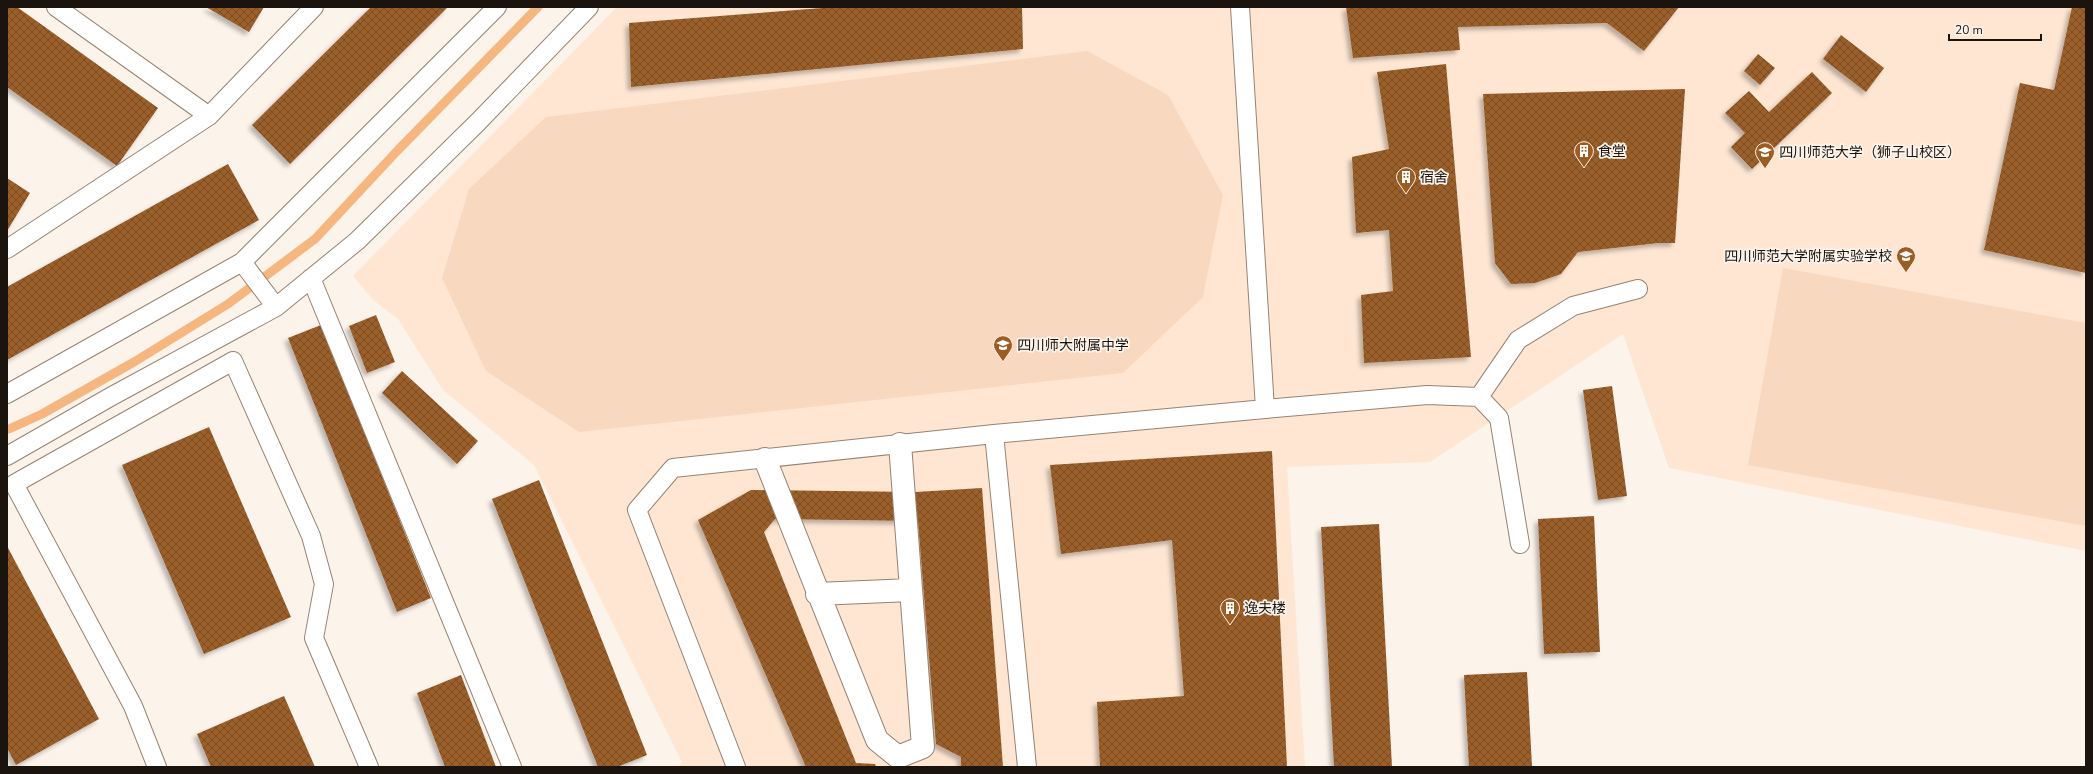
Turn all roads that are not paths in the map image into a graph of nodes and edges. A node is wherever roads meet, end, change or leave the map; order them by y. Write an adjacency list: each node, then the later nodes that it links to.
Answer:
1 (56, 7): 6 (lane)
2 (314, 7): 6 (lane)
3 (497, 7): 8 (lane)
4 (589, 7): 9 (lane)
5 (1240, 7): 14 (lane)
6 (209, 116): 7 (lane)
7 (7, 249)
8 (242, 262): 11 (lane); 12 (lane)
9 (312, 278): 11 (lane); 25 (lane)
10 (1638, 289): 13 (lane)
11 (276, 307): 17 (lane)
12 (7, 394)
13 (1479, 397): 14 (lane); 20 (lane)
14 (1265, 409): 15 (lane)
15 (994, 434): 16 (lane); 27 (lane)
16 (900, 444): 18 (lane); 21 (street)
17 (7, 456)
18 (764, 459): 22 (street); 26 (lane)
19 (10, 479): 23 (lane); 24 (lane)
20 (1520, 544)
21 (911, 590): 22 (street); 22 (street)
22 (817, 594)
23 (158, 767)
24 (369, 767)
25 (512, 767)
26 (736, 767)
27 (1027, 767)

